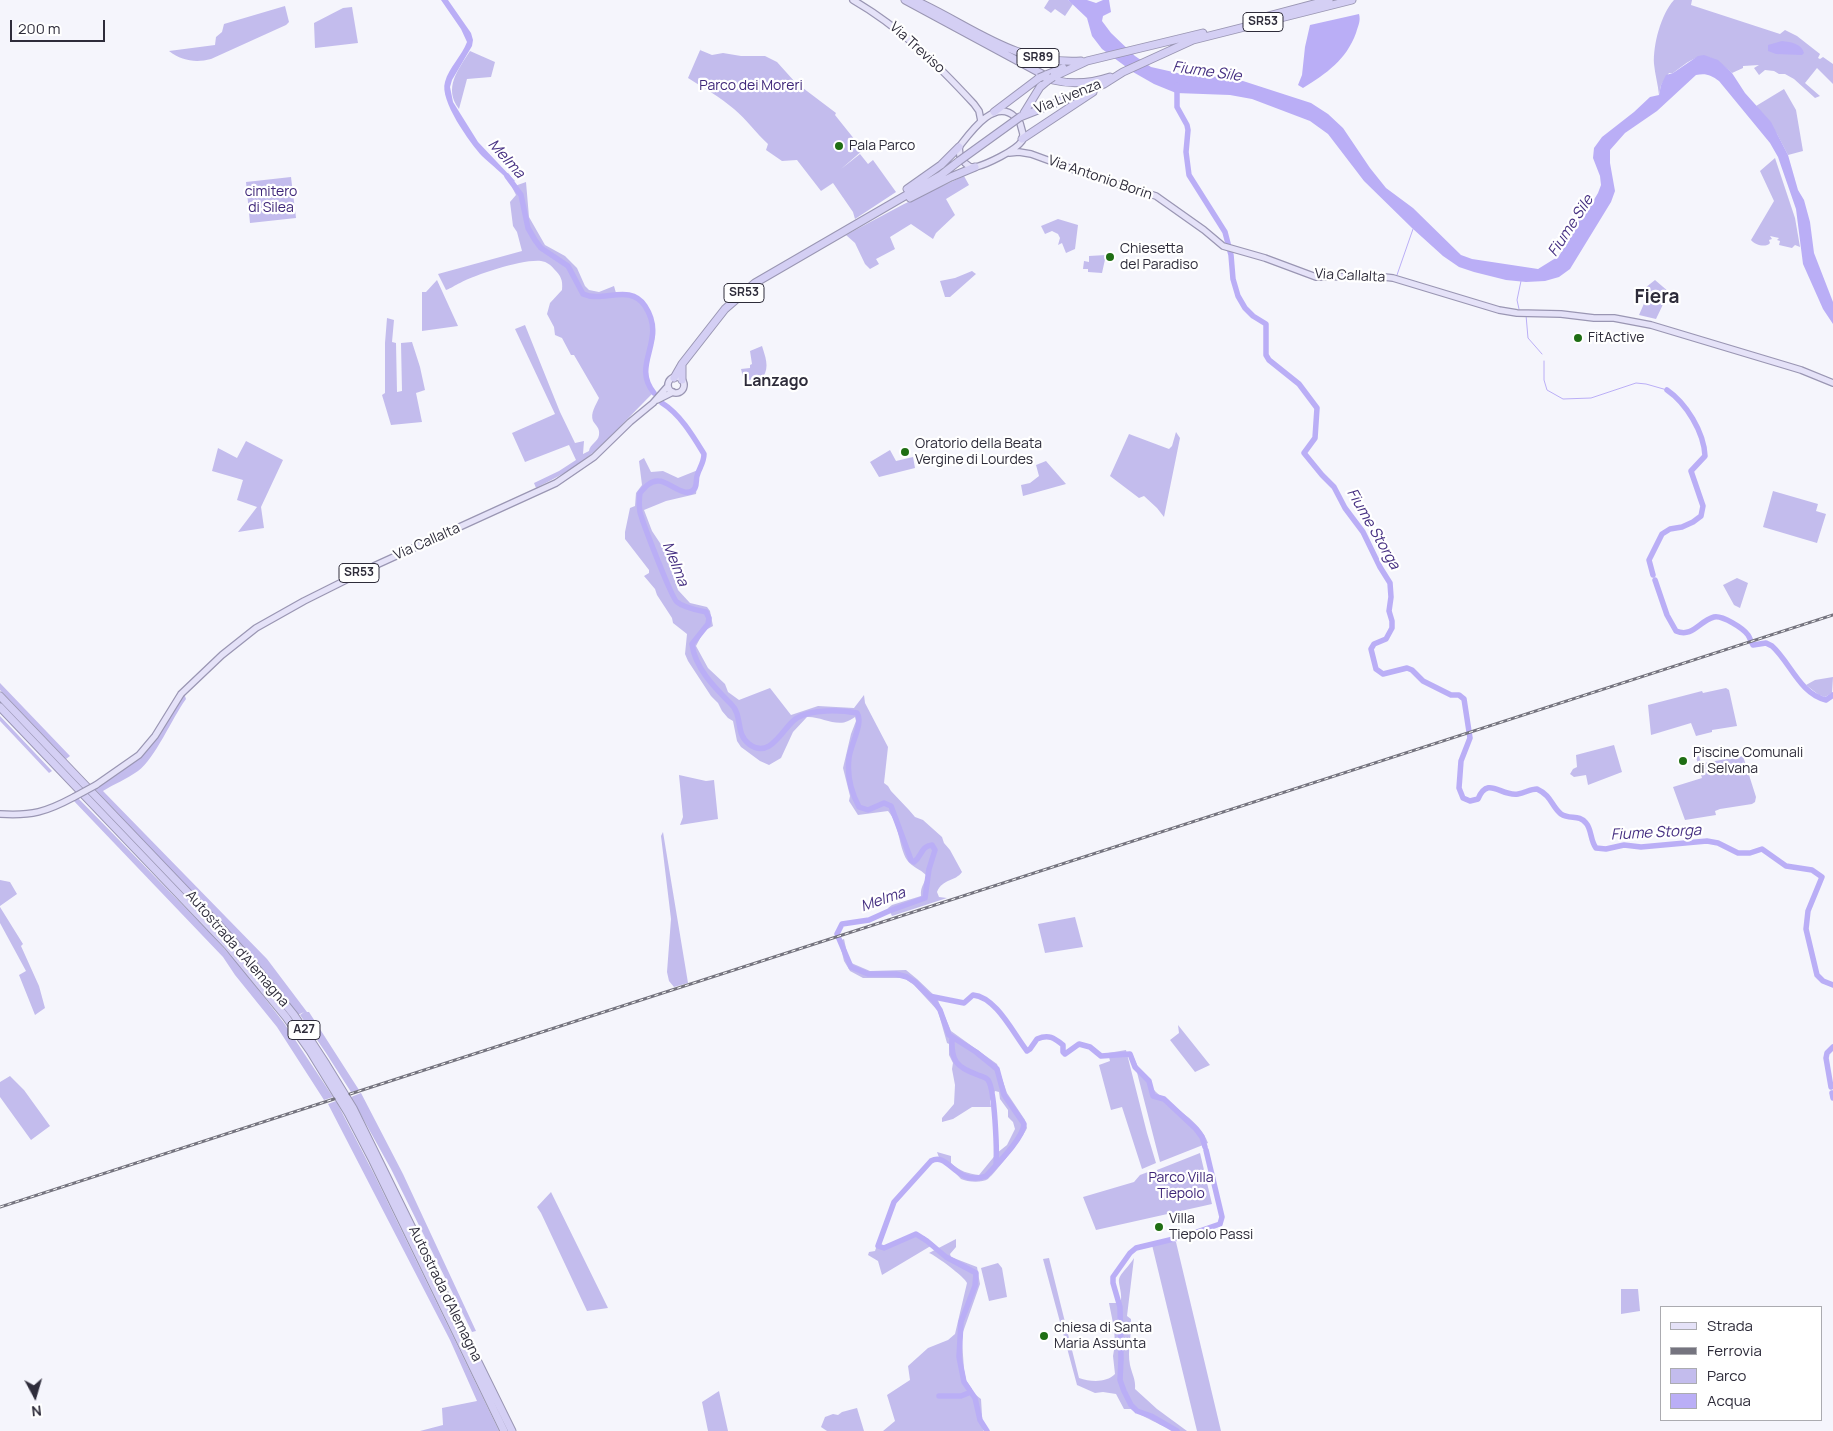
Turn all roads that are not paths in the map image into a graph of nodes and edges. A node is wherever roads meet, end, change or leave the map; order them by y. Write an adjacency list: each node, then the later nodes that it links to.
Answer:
1 (853, 0): 10 (main road, Via Treviso)
2 (905, 0): 8 (highway, SR89)
3 (914, 0): 6 (highway, SR89)
4 (1329, 0): 6 (highway, Via Livenza / SR53)
5 (1352, 0): 7 (highway, Via Livenza / SR53)
6 (1088, 60): 8 (highway)
7 (1122, 72): 8 (highway, SR89); 9 (highway, Via Livenza / SR53)
8 (1047, 77): 11 (highway); 12 (highway, Via Livenza / SR53)
9 (1104, 84): 12 (highway, Via Livenza / SR53); 14 (highway)
10 (974, 104): 11 (main road, Via Treviso); 13 (main road, Via Treviso)
11 (994, 112): 12 (main road, Via Treviso); 13 (main road)
12 (1018, 119): 14 (main road); 18 (highway, SR53, bridge)
13 (982, 121): 15 (main road)
14 (1022, 140): 16 (main road); 17 (main road, Via Antonio Borin)
15 (960, 147): 18 (main road); 20 (highway)
16 (1009, 153): 17 (main road, Via Antonio Borin); 19 (main road)
17 (1031, 154): 21 (main road, Via Antonio Borin)
18 (961, 160): 19 (main road); 20 (highway, SR53)
19 (975, 167): 20 (highway)
20 (869, 217): 23 (highway, SR53)
21 (1216, 241): 22 (main road, Via Callalta)
22 (1790, 367): 24 (main road); 24 (main road)
23 (678, 379): 25 (main road); 26 (main road)
24 (1833, 384)
25 (668, 386): 26 (main road); 27 (main road, Via Callalta / SR53)
26 (673, 392): 27 (main road, Via Callalta / SR53)
27 (653, 403): 30 (main road, Via Callalta / SR53, bridge)
28 (0, 696): 32 (highway, Autostrada d'Alemagna / A27)
29 (0, 707): 31 (highway, Autostrada d'Alemagna / A27)
30 (0, 814)
31 (504, 1431)
32 (512, 1431)

